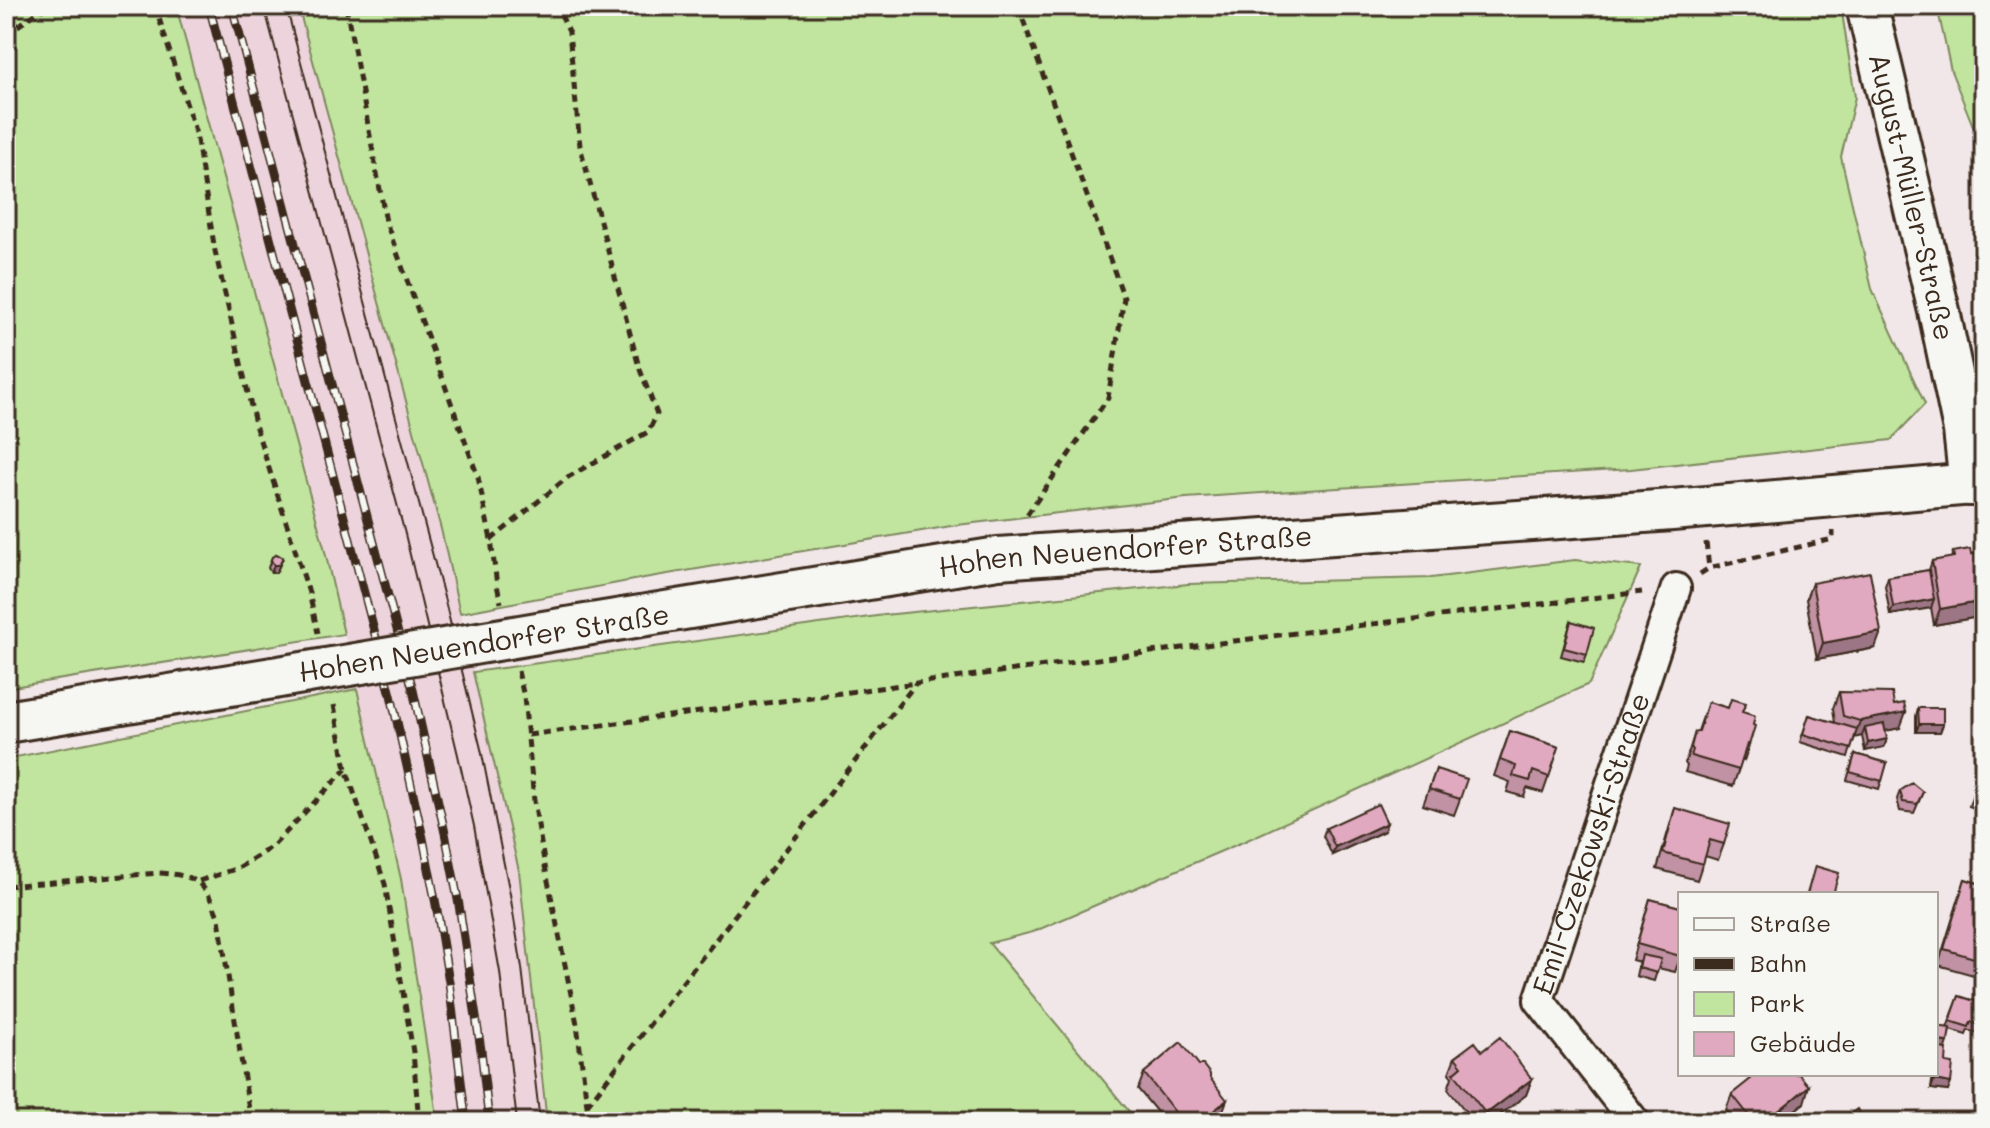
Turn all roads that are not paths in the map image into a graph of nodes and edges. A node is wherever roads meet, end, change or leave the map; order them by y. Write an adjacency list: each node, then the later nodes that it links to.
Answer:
1 (1867, 6): 2 (main road, August-Müller-Straße)
2 (1977, 484): 4 (main road, Hohen Neuendorfer Straße, bridge)
3 (1676, 588): 5 (street, Emil-Czekowski-Straße)
4 (6, 722)
5 (1635, 1122)

